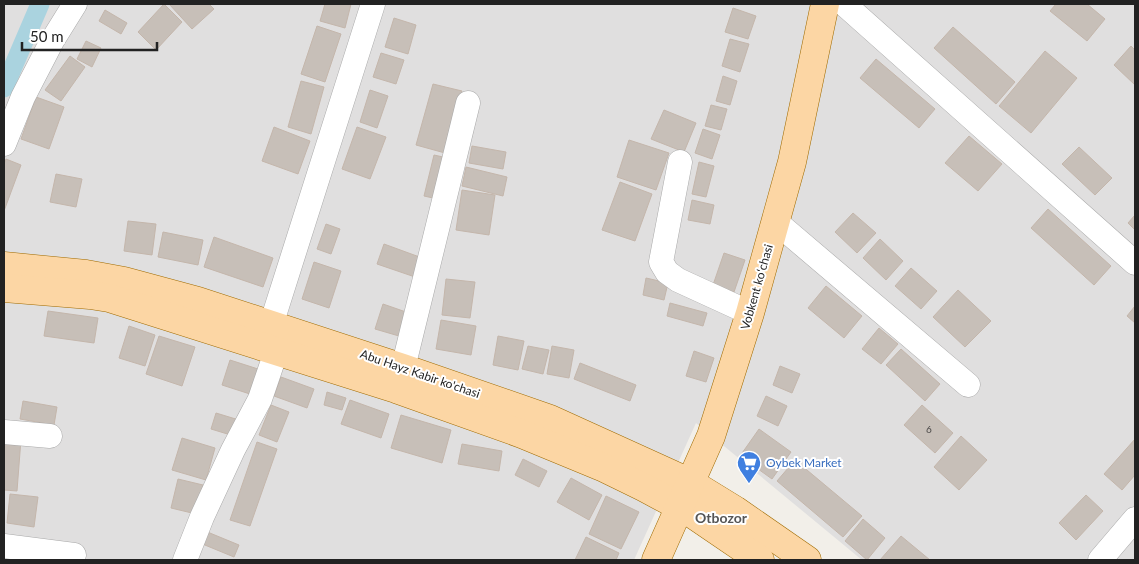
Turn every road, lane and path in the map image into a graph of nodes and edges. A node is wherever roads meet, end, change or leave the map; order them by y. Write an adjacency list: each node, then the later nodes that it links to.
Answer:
1 (75, 4): 6 (street)
2 (373, 4): 12 (street)
3 (825, 4): 8 (main road, Vobkent koʻchasi)
4 (844, 4): 9 (street)
5 (468, 102): 14 (street)
6 (4, 144)
7 (680, 162): 11 (street)
8 (776, 222): 11 (main road, Vobkent koʻchasi); 15 (street)
9 (1135, 263)
10 (4, 284): 12 (main road, Abu Hayz Kabir ko'chasi); 13 (main road, Abu Hayz Kabir ko'chasi)
11 (750, 313): 18 (main road, Vobkent koʻchasi)
12 (271, 325): 14 (main road, Abu Hayz Kabir ko'chasi)
13 (276, 352): 18 (main road, Abu Hayz Kabir ko'chasi); 22 (street)
14 (403, 368): 18 (main road, Abu Hayz Kabir ko'chasi)
15 (968, 385)
16 (4, 432): 17 (street)
17 (50, 436)
18 (686, 495): 23 (main road, Vobkent koʻchasi); 24 (main road, Abu Hayz Kabir ko'chasi); 25 (main road, Abu Hayz Kabir ko'chasi)
19 (1135, 519): 26 (street)
20 (4, 546): 21 (street)
21 (74, 555)
22 (185, 560)
23 (656, 560)
24 (760, 560)
25 (807, 560)
26 (1100, 560)

